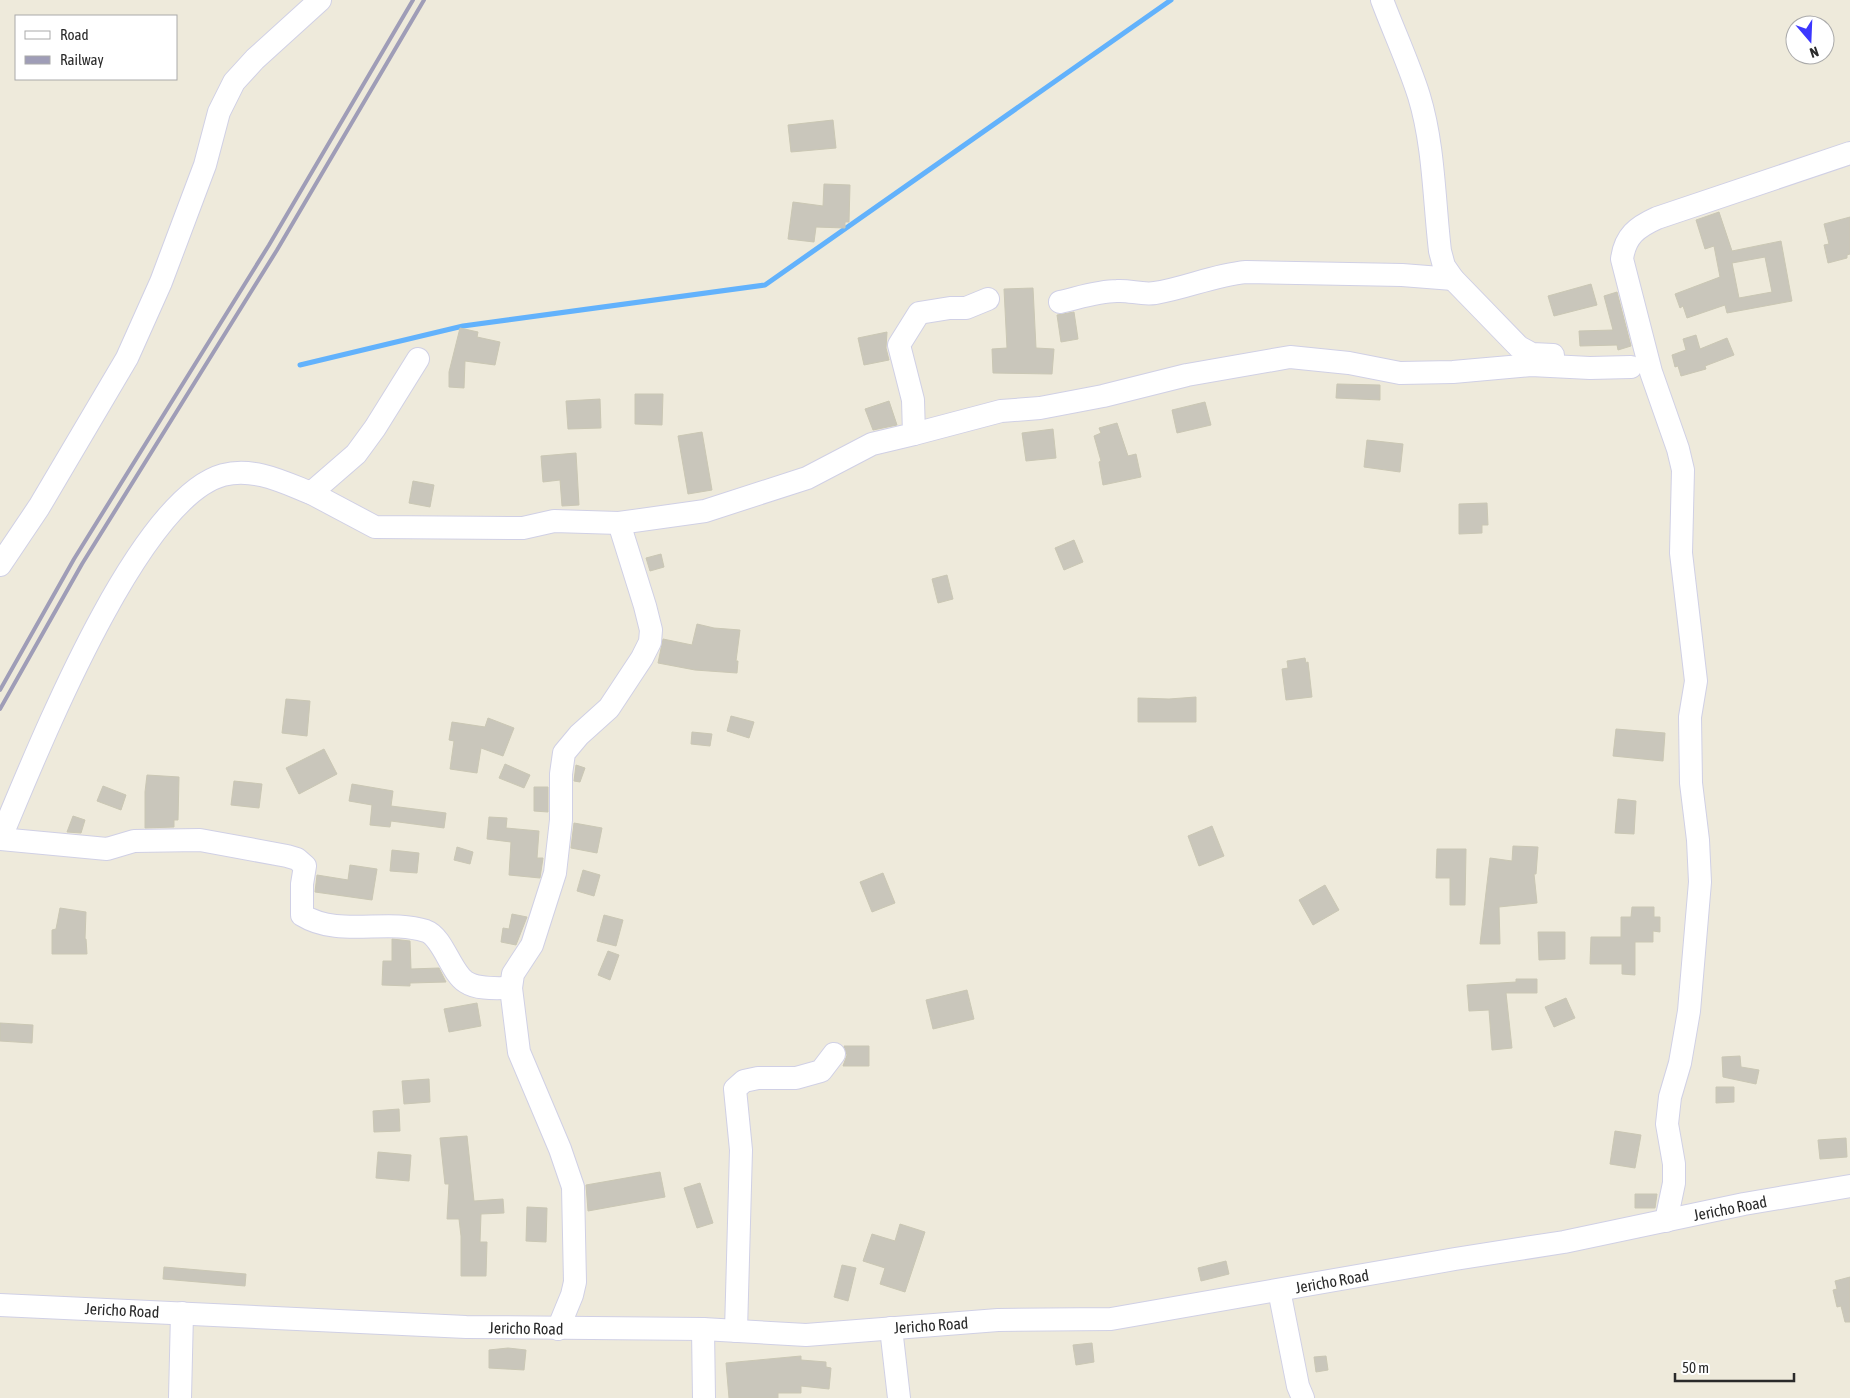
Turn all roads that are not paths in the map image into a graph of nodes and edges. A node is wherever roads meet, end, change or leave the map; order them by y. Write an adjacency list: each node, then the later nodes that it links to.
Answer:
1 (320, 0): 12 (street)
2 (1382, 0): 4 (street)
3 (1850, 154): 8 (street)
4 (1453, 279): 6 (street); 8 (street)
5 (988, 299): 9 (street)
6 (1060, 302)
7 (418, 359): 10 (street)
8 (1641, 370): 9 (street); 17 (street)
9 (914, 434): 11 (street)
10 (311, 493): 11 (street); 13 (street)
11 (619, 522): 14 (street)
12 (0, 565)
13 (0, 838): 14 (street)
14 (512, 988): 22 (street)
15 (834, 1054): 24 (street)
16 (1850, 1186): 17 (street, Jericho Road)
17 (1666, 1221): 18 (street, Jericho Road)
18 (1279, 1290): 21 (street, Jericho Road); 28 (street)
19 (0, 1304): 20 (street, Jericho Road)
20 (182, 1313): 22 (street, Jericho Road); 25 (street)
21 (891, 1328): 24 (street, Jericho Road); 27 (street)
22 (558, 1329): 23 (street, Jericho Road)
23 (704, 1329): 24 (street, Jericho Road); 26 (street)
24 (736, 1331)
25 (180, 1398)
26 (704, 1398)
27 (899, 1398)
28 (1303, 1398)

